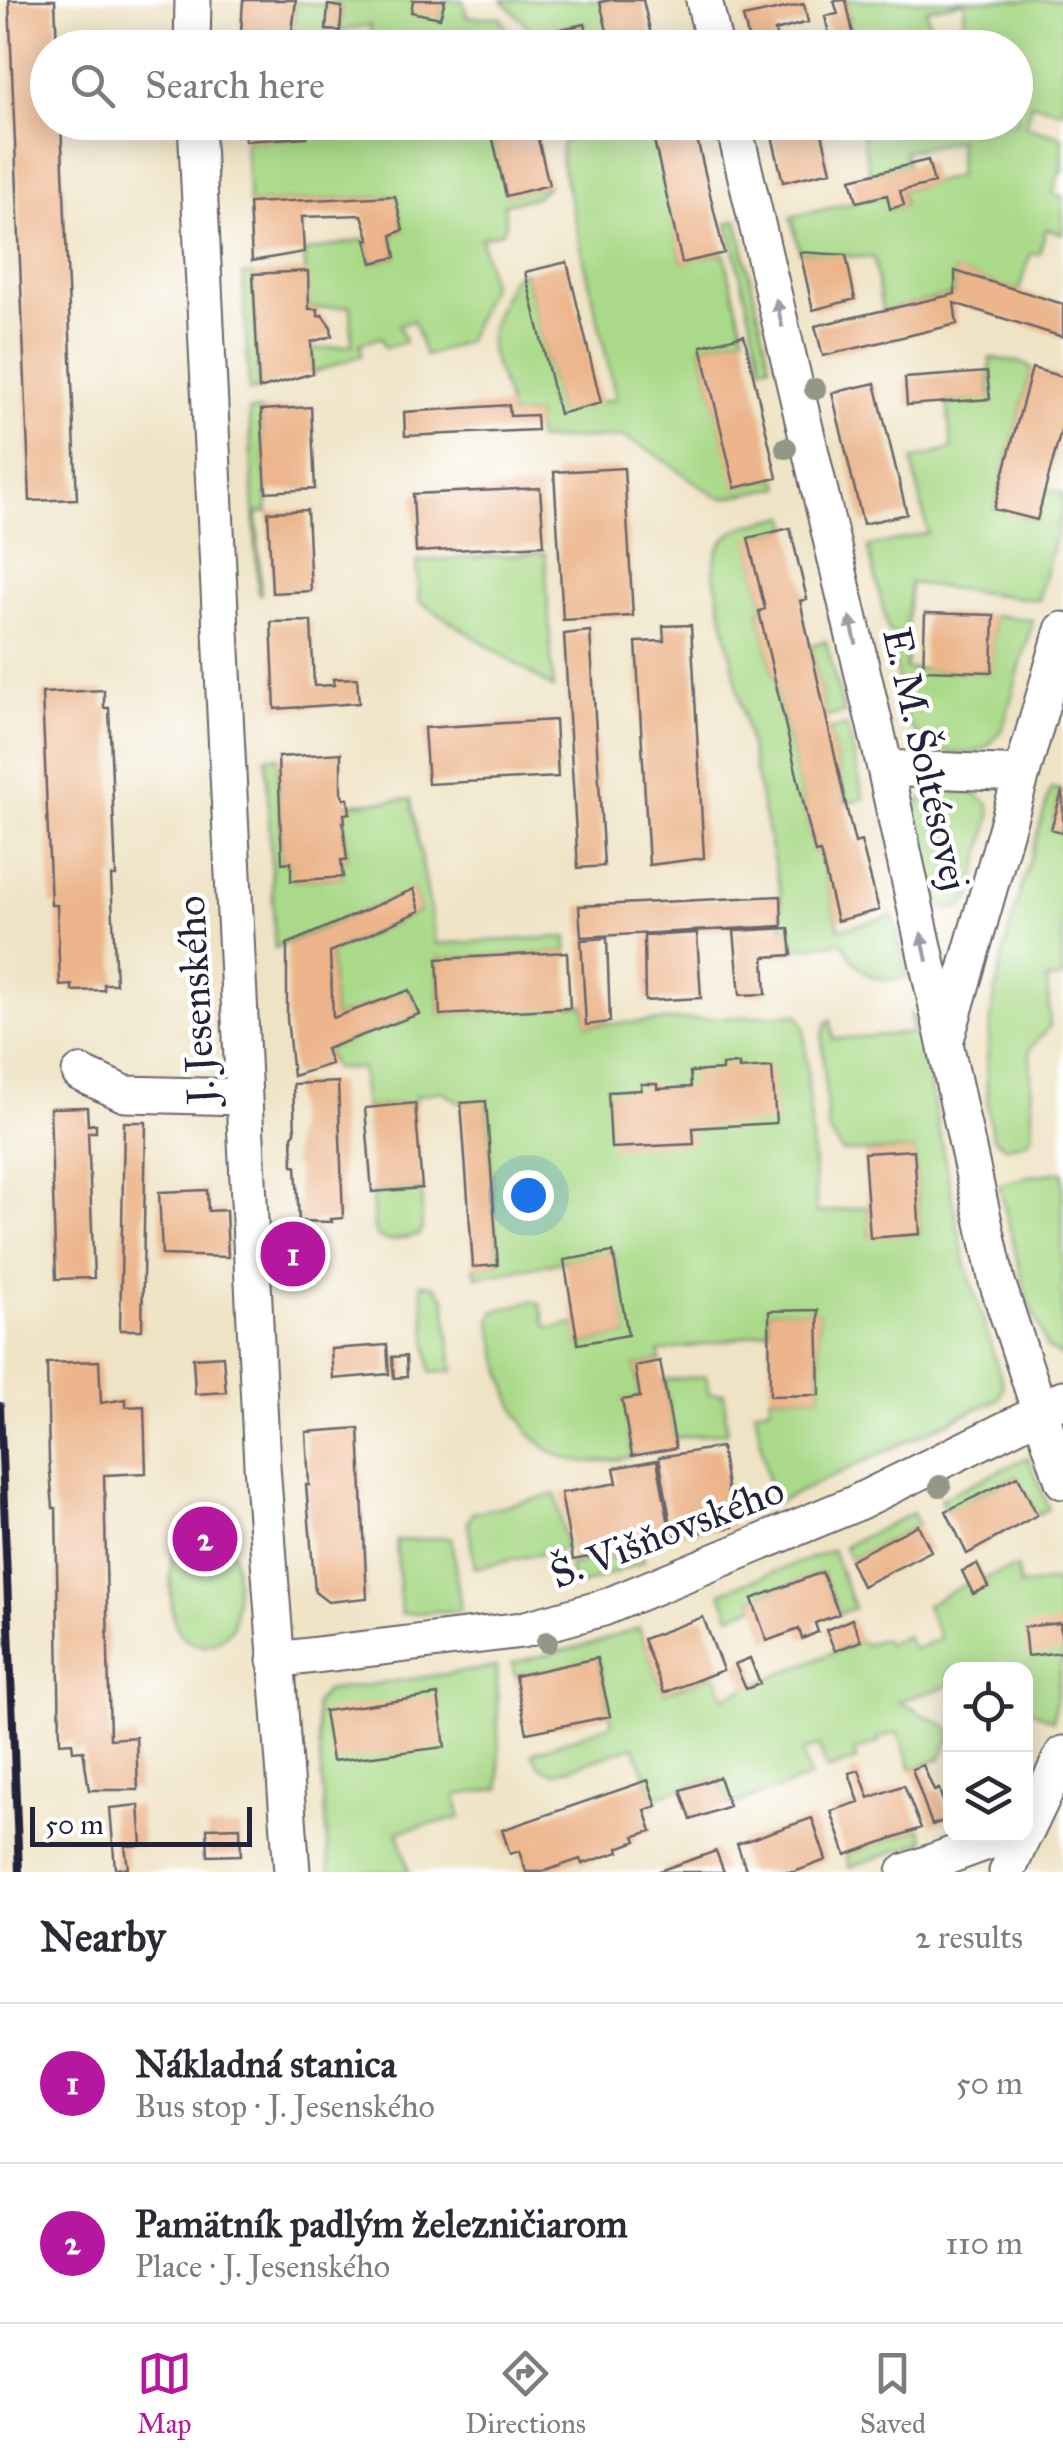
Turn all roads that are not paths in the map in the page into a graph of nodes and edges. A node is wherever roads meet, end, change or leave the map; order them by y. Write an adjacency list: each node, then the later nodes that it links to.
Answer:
1 (194, 0): 3 (street)
2 (704, 0): 4 (street)
3 (193, 30)
4 (711, 30)
5 (197, 140): 12 (street, J. Jesenského)
6 (737, 140): 8 (street, E. M. Šoltésovej, one-way to 6)
7 (1063, 630): 9 (street)
8 (885, 768): 9 (street); 10 (street, E. M. Šoltésovej, one-way to 8)
9 (1022, 774): 10 (street)
10 (945, 1042): 13 (street, E. M. Šoltésovej)
11 (80, 1073): 12 (street)
12 (243, 1097): 15 (street, J. Jesenského)
13 (1052, 1405): 14 (street, E. M. Šoltésovej); 15 (street, Š. Višňovského)
14 (1063, 1482)
15 (276, 1660): 20 (street, J. Jesenského)
16 (1063, 1754): 17 (street)
17 (1033, 1811)
18 (993, 1842): 21 (street)
19 (1018, 1842): 22 (street)
20 (292, 1872)
21 (905, 1872)
22 (1007, 1872)

